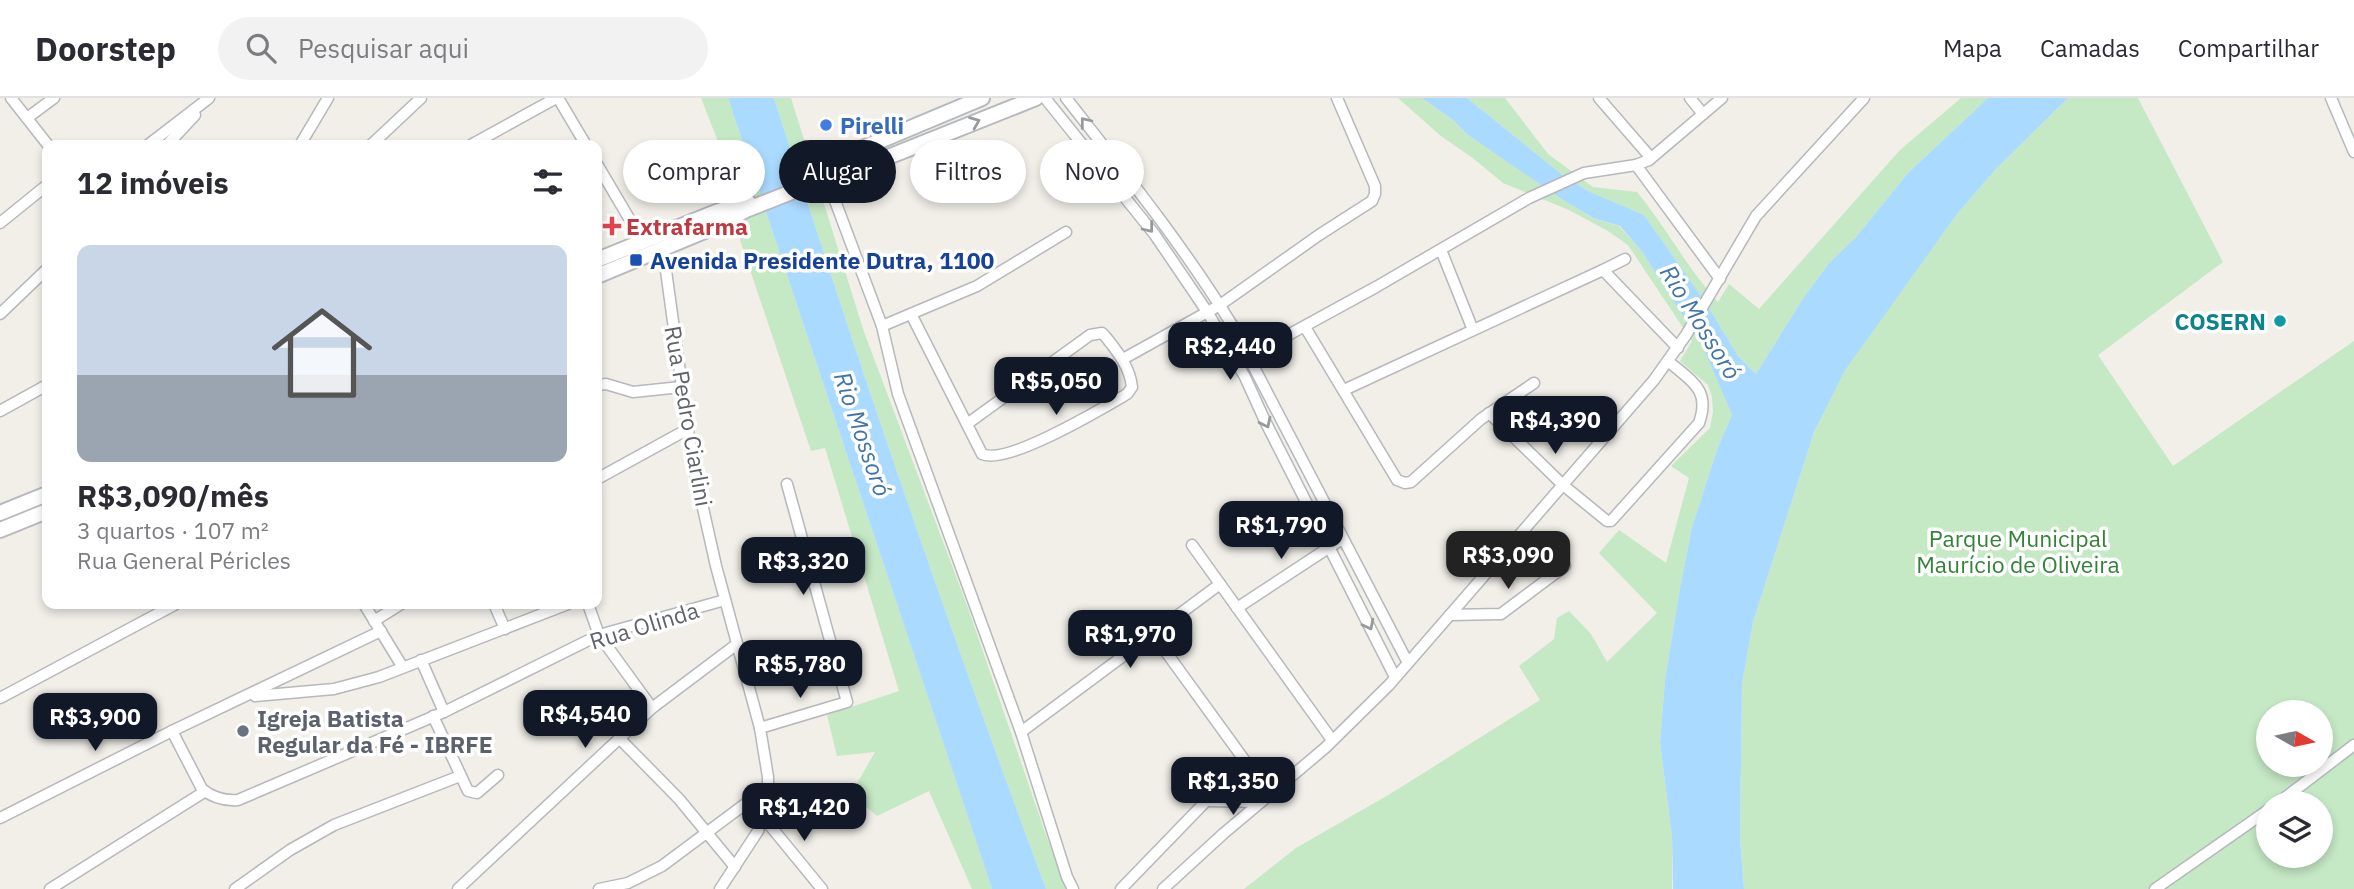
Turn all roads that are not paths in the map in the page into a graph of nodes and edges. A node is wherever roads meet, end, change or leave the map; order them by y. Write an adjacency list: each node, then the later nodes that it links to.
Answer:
1 (11, 98): 18 (street)
2 (54, 98): 18 (street)
3 (210, 98): 20 (street); 21 (street)
4 (328, 98): 22 (street)
5 (421, 98): 23 (street)
6 (557, 98): 24 (street); 25 (street)
7 (982, 98): 26 (main road)
8 (1036, 98): 30 (main road, one-way to 8)
9 (1045, 98): 27 (street)
10 (1066, 98): 28 (street, one-way to 10)
11 (1337, 98): 53 (street)
12 (1599, 98): 31 (street)
13 (1690, 98): 17 (street)
14 (1722, 98): 17 (street)
15 (1864, 98): 52 (street)
16 (2331, 98): 29 (street)
17 (1703, 114): 31 (street)
18 (27, 118): 19 (street)
19 (44, 140)
20 (155, 140)
21 (172, 140)
22 (303, 140)
23 (376, 140)
24 (480, 140)
25 (583, 140)
26 (880, 140)
27 (1079, 140)
28 (1099, 140)
29 (2354, 152)
30 (896, 154)
31 (1651, 158): 32 (street)
32 (1636, 165): 45 (street); 52 (street)
33 (602, 173): 43 (street)
34 (42, 190): 40 (street)
35 (779, 193): 39 (main road)
36 (1144, 199): 42 (street)
37 (833, 203): 57 (street)
38 (1129, 203): 46 (street, one-way to 46)
39 (746, 206): 43 (main road); 44 (main road)
40 (0, 223)
41 (1066, 232): 56 (street)
42 (1177, 242): 46 (street); 53 (street)
43 (643, 243): 47 (main road)
44 (663, 249): 51 (main road); 68 (street, Rua Pedro Ciarlini)
45 (1441, 250): 58 (street); 59 (street)
46 (1166, 251): 54 (street)
47 (602, 258)
48 (1625, 259): 49 (street)
49 (1603, 270): 59 (street); 60 (street)
50 (42, 274): 55 (street)
51 (602, 274)
52 (1718, 283): 60 (street)
53 (1220, 305): 54 (street); 61 (street)
54 (1208, 313): 62 (street); 64 (street)
55 (0, 314)
56 (911, 314): 57 (street); 72 (street)
57 (882, 326): 111 (street)
58 (1305, 327): 61 (street); 69 (street)
59 (1473, 330): 69 (street)
60 (1678, 348): 63 (street)
61 (1250, 356): 64 (street); 81 (street)
62 (1123, 359): 72 (street); 72 (street)
63 (1668, 361): 76 (street); 76 (street)
64 (1237, 363): 83 (street, one-way to 83)
65 (1534, 383): 71 (street)
66 (602, 384): 68 (street)
67 (42, 387): 70 (street)
68 (681, 387): 73 (street, Rua Pedro Ciarlini)
69 (1344, 390): 71 (street)
70 (1, 407)
71 (1489, 413): 76 (street)
72 (967, 424)
73 (688, 429): 74 (street); 86 (street, Rua Pedro Ciarlini)
74 (602, 476)
75 (788, 484): 109 (street)
76 (1563, 485): 94 (street)
77 (42, 496): 78 (main road)
78 (1, 512): 80 (main road)
79 (42, 513): 80 (main road)
80 (5, 528)
81 (1342, 539): 83 (street); 102 (street)
82 (1192, 545): 85 (street)
83 (1329, 548): 87 (street); 104 (street, one-way to 104)
84 (1565, 566): 94 (street)
85 (1220, 584): 87 (street); 98 (street)
86 (725, 600): 99 (street, Rua Olinda); 100 (street, Rua Pedro Ciarlini)
87 (1237, 607): 113 (street)
88 (167, 609): 106 (street)
89 (367, 609): 95 (street)
90 (393, 609): 95 (street)
91 (496, 609): 96 (street)
92 (555, 609): 96 (street)
93 (590, 609): 99 (street)
94 (1450, 615): 102 (street)
95 (374, 621): 97 (street)
96 (505, 629): 101 (street)
97 (381, 631): 103 (street); 105 (street)
98 (1153, 634): 111 (street); 115 (street)
99 (599, 635): 107 (street); 108 (street, Rua Olinda)
100 (737, 644): 107 (street); 109 (street, Rua Pedro Ciarlini)
101 (421, 660): 103 (street); 108 (street)
102 (1408, 663): 104 (street)
103 (402, 666): 105 (street)
104 (1395, 677): 113 (street)
105 (248, 696): 110 (street)
106 (0, 698)
107 (652, 708): 112 (street)
108 (439, 714): 117 (street); 120 (street, Rua Olinda)
109 (761, 728): 118 (street, Rua Pedro Ciarlini)
110 (172, 731): 120 (street); 124 (street)
111 (1021, 732): 134 (street)
112 (619, 738): 126 (street); 130 (street)
113 (1332, 740): 121 (street)
114 (2354, 745): 119 (street)
115 (1244, 762): 121 (street); 122 (street)
116 (498, 775): 117 (street)
117 (460, 776): 129 (street)
118 (768, 787): 123 (street, Rua Pedro Ciarlini); 126 (street)
119 (2294, 791)
120 (204, 792): 128 (street)
121 (1265, 798): 122 (street); 136 (street)
122 (1206, 801): 135 (street)
123 (763, 817): 127 (street, Rua Pedro Ciarlini); 133 (street)
124 (0, 818)
125 (2256, 818): 137 (street)
126 (706, 833): 127 (street); 131 (street)
127 (735, 867): 132 (street, Rua Pedro Ciarlini)
128 (50, 889)
129 (235, 889)
130 (458, 889)
131 (599, 889)
132 (720, 889)
133 (822, 889)
134 (1073, 889)
135 (1121, 889)
136 (1163, 889)
137 (2155, 889)

